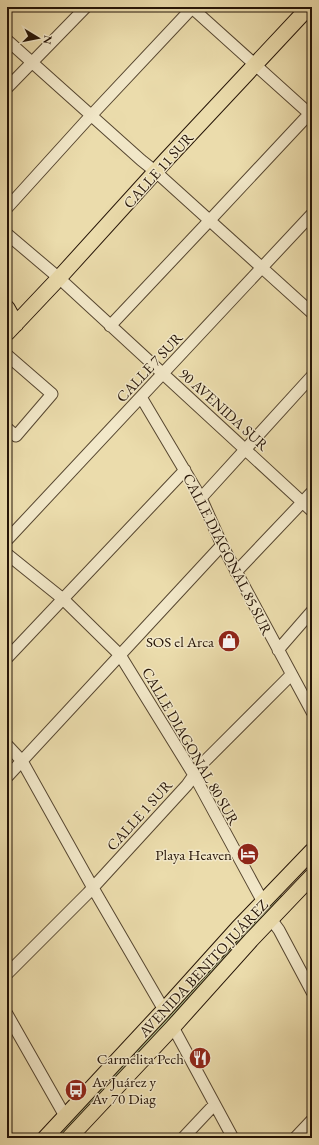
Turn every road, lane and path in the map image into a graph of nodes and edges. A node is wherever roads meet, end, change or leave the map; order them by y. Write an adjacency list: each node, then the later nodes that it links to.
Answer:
1 (86, 7): 7 (street)
2 (192, 7): 6 (street); 10 (street)
3 (296, 7): 6 (main road, CALLE 11 SUR)
4 (310, 7): 6 (main road, CALLE 11 SUR)
5 (7, 40): 7 (street)
6 (252, 61): 9 (street); 11 (main road, CALLE 11 SUR)
7 (31, 62): 8 (street); 10 (street)
8 (7, 88)
9 (311, 114): 14 (street)
10 (91, 115): 11 (street); 12 (street)
11 (152, 169): 14 (street); 17 (main road, CALLE 11 SUR)
12 (7, 208)
13 (312, 214): 16 (street, CALLE 7 SUR)
14 (210, 220): 16 (street); 20 (street)
15 (7, 234): 17 (street, 90 AVENIDA SUR)
16 (262, 267): 18 (street); 22 (street, CALLE 7 SUR)
17 (55, 275): 19 (main road, CALLE 11 SUR); 20 (street, 90 AVENIDA SUR)
18 (312, 314)
19 (9, 322)
20 (110, 326): 22 (street, 90 AVENIDA SUR)
21 (7, 355): 25 (street)
22 (162, 374): 24 (street, CALLE 7 SUR); 26 (street, 90 AVENIDA SUR)
23 (312, 376): 26 (street)
24 (141, 397): 27 (street, CALLE DIAGONAL 85 SUR); 32 (street, CALLE 7 SUR)
25 (7, 428)
26 (246, 449): 29 (street); 30 (street, 90 AVENIDA SUR)
27 (185, 470): 29 (street, CALLE DIAGONAL 85 SUR); 36 (street)
28 (312, 492): 30 (street)
29 (200, 498): 33 (street, CALLE DIAGONAL 85 SUR)
30 (302, 502): 31 (street, 90 AVENIDA SUR); 35 (street)
31 (312, 511)
32 (7, 540)
33 (222, 545): 35 (street, CALLE DIAGONAL 85 SUR); 39 (street)
34 (7, 554): 36 (street, CALLE DIAGONAL 80 SUR)
35 (236, 572): 38 (street, CALLE DIAGONAL 85 SUR)
36 (63, 599): 39 (street, CALLE DIAGONAL 80 SUR); 40 (street)
37 (312, 610): 38 (street)
38 (278, 650): 41 (street, CALLE DIAGONAL 85 SUR)
39 (120, 655): 44 (street); 45 (street, CALLE DIAGONAL 80 SUR)
40 (7, 658)
41 (291, 675): 42 (street, CALLE DIAGONAL 85 SUR); 45 (street, CALLE 1 SUR)
42 (312, 712)
43 (7, 745): 44 (street)
44 (22, 761): 46 (street); 50 (street)
45 (194, 775): 50 (street, CALLE 1 SUR); 51 (street, CALLE DIAGONAL 80 SUR)
46 (7, 777)
47 (312, 851): 48 (main road, AVENIDA BENITO JUÁREZ)
48 (296, 869): 49 (main road); 51 (main road, AVENIDA BENITO JUÁREZ)
49 (309, 879): 52 (main road, AVENIDA BENITO JUÁREZ)
50 (93, 888): 54 (street, CALLE 1 SUR); 56 (street)
51 (268, 897): 52 (main road); 56 (main road, AVENIDA BENITO JUÁREZ)
52 (283, 906): 53 (main road, AVENIDA BENITO JUÁREZ)
53 (271, 919): 55 (street); 58 (main road, AVENIDA BENITO JUÁREZ)
54 (7, 974)
55 (312, 992)
56 (164, 1010): 59 (main road, AVENIDA BENITO JUÁREZ)
57 (7, 1014): 64 (street)
58 (173, 1027): 60 (main road, AVENIDA BENITO JUÁREZ); 63 (street)
59 (129, 1049): 60 (main road); 61 (main road, AVENIDA BENITO JUÁREZ)
60 (140, 1062): 62 (main road, AVENIDA BENITO JUÁREZ)
61 (100, 1080): 62 (main road); 64 (main road, AVENIDA BENITO JUÁREZ)
62 (110, 1093): 66 (main road, AVENIDA BENITO JUÁREZ)
63 (214, 1105): 68 (street); 69 (street)
64 (65, 1116): 67 (main road, AVENIDA BENITO JUÁREZ)
65 (312, 1120): 70 (street)
66 (72, 1136)
67 (45, 1138)
68 (183, 1138)
69 (233, 1138)
70 (295, 1138)

